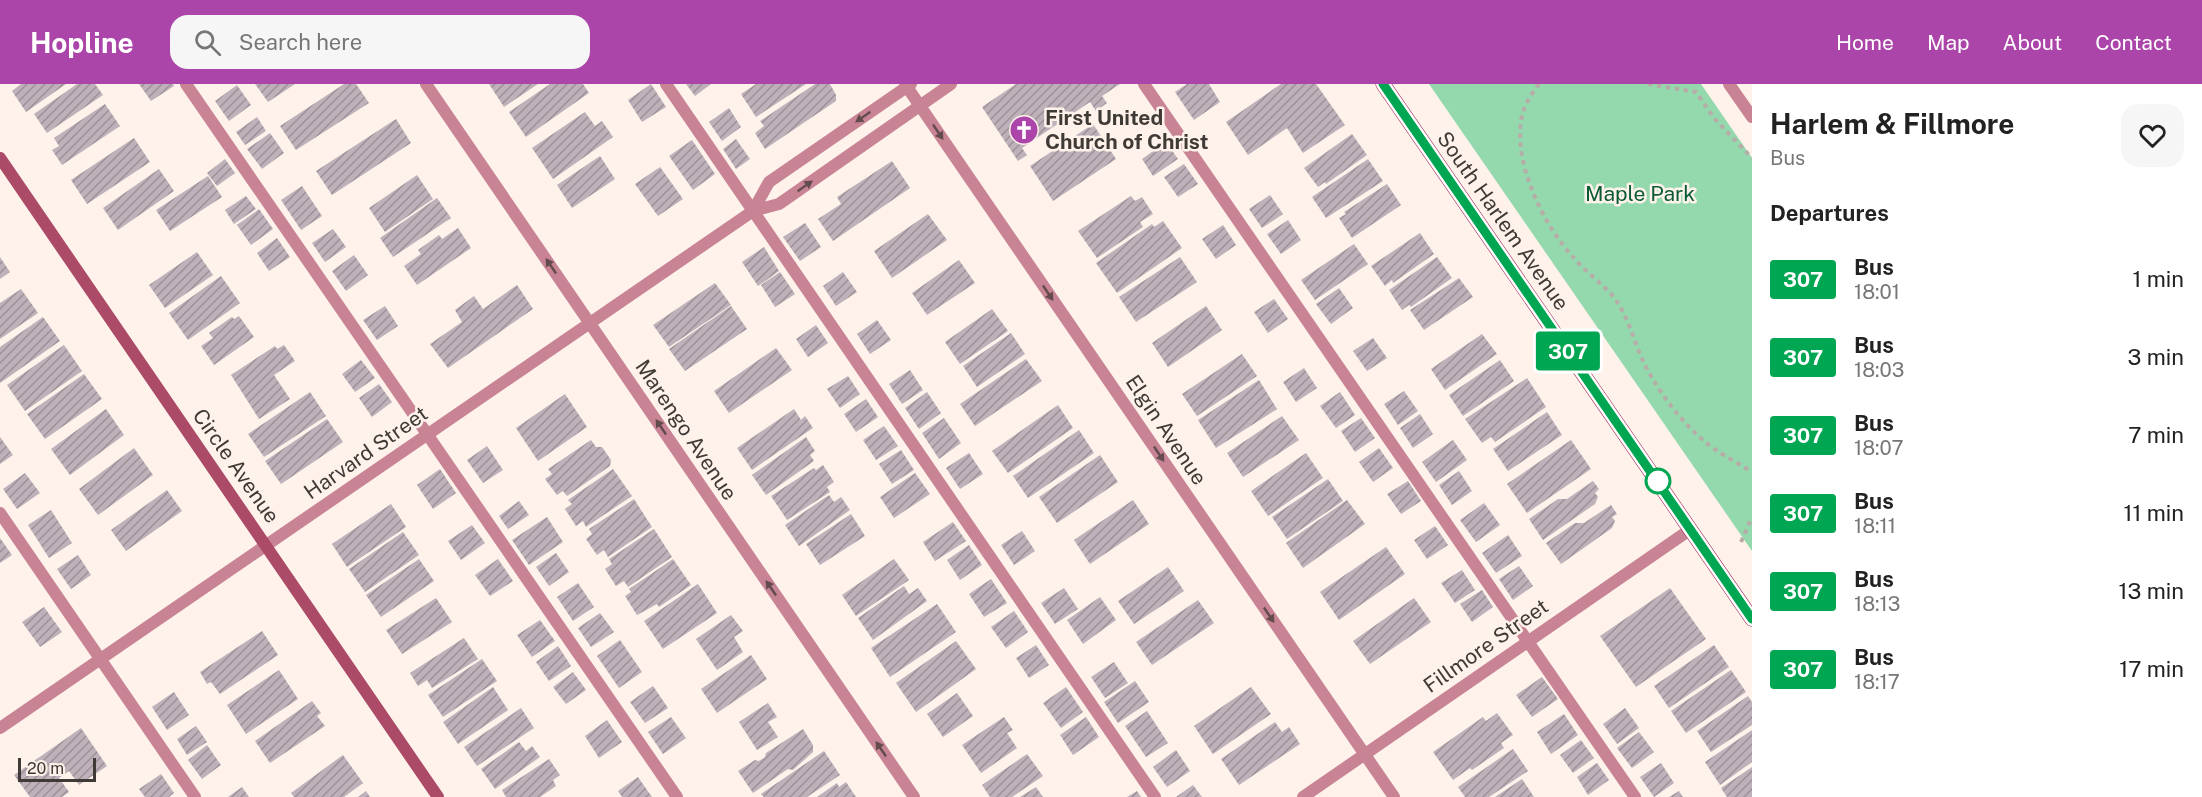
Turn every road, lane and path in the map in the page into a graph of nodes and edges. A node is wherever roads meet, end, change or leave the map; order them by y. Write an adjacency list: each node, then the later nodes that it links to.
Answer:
1 (186, 84): 17 (street)
2 (426, 84): 16 (street, Marengo Avenue, one-way to 2)
3 (666, 84): 15 (street)
4 (951, 84): 11 (street, Harvard Street)
5 (1144, 84): 25 (street)
6 (1383, 84): 21 (main road, South Harlem Avenue)
7 (1539, 84): 18 (path)
8 (1648, 84): 14 (path)
9 (1729, 84): 12 (street)
10 (908, 85): 11 (street, Elgin Avenue); 15 (street, Harvard Street, one-way to 15)
11 (920, 106): 15 (street, Harvard Street, one-way to 11); 28 (street, Elgin Avenue, one-way to 28)
12 (1752, 117)
13 (0, 158): 23 (street, Circle Avenue)
14 (1752, 158)
15 (753, 211): 16 (street, Harvard Street); 33 (street)
16 (589, 323): 17 (street, Harvard Street); 32 (street, Marengo Avenue, one-way to 16)
17 (427, 434): 23 (street, Harvard Street); 31 (street)
18 (1752, 472)
19 (0, 513): 26 (street)
20 (1752, 517): 22 (path)
21 (1691, 529): 24 (main road, South Harlem Avenue); 25 (street, Fillmore Street)
22 (1741, 542)
23 (267, 545): 26 (street, Harvard Street); 30 (street, Circle Avenue)
24 (1752, 619)
25 (1527, 641): 28 (street, Fillmore Street); 36 (street)
26 (100, 659): 27 (street, Harvard Street); 29 (street)
27 (0, 728)
28 (1365, 754): 34 (street, Fillmore Street); 35 (street, Elgin Avenue)
29 (195, 797)
30 (438, 797)
31 (677, 797)
32 (914, 797)
33 (1155, 797)
34 (1303, 797)
35 (1394, 797)
36 (1635, 797)

